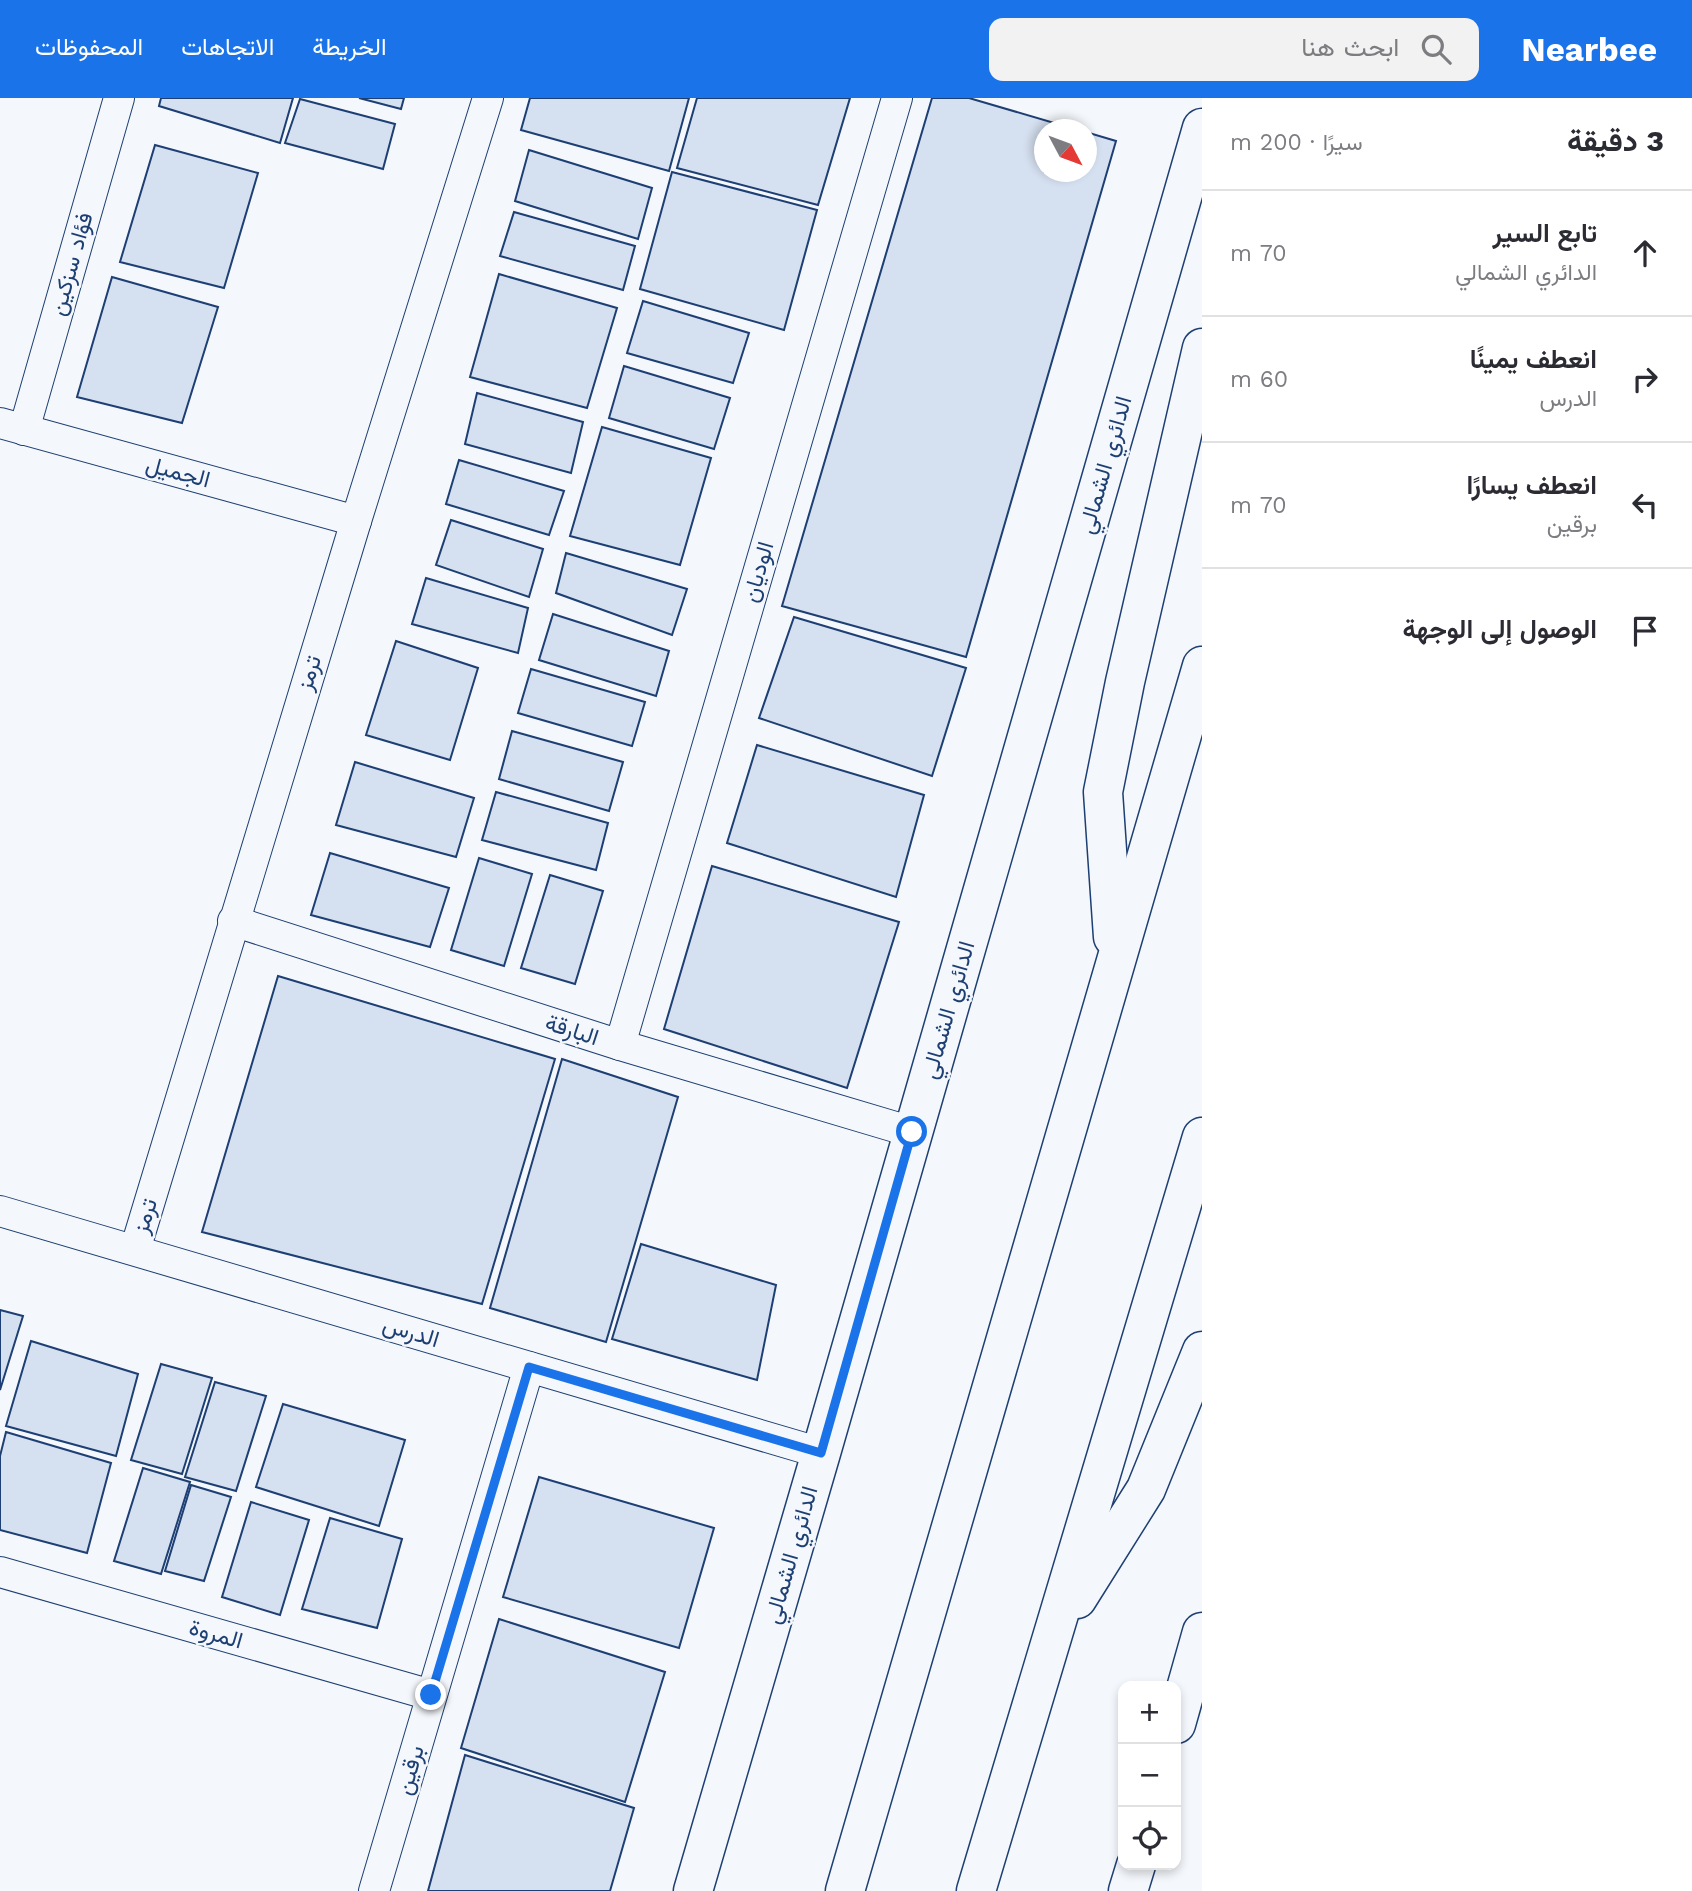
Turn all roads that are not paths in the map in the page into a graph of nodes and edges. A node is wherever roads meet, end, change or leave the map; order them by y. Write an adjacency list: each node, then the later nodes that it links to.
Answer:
1 (119, 98): 6 (street, فؤاد سزكين)
2 (488, 98): 7 (street, ترمز)
3 (897, 98): 11 (street, الوديان)
4 (1202, 128): 12 (main road, الدائري الشمالي)
5 (1202, 348): 10 (main road)
6 (12, 426): 7 (street, الجميل)
7 (356, 521): 9 (street, ترمز)
8 (1202, 666): 10 (main road)
9 (233, 922): 11 (street, البارقة); 15 (street, ترمز)
10 (1115, 964): 27 (main road)
11 (620, 1045): 12 (street, البارقة)
12 (912, 1132): 18 (main road, الدائري الشمالي)
13 (1202, 1137): 21 (main road)
14 (0, 1211): 15 (street, الدرس)
15 (135, 1250): 17 (street, الدرس)
16 (1202, 1351): 21 (main road)
17 (529, 1367): 18 (street, الدرس); 22 (street, برقين)
18 (821, 1453): 26 (main road, الدائري الشمالي)
19 (0, 1572): 22 (street, المروة)
20 (1202, 1632): 23 (main road)
21 (1052, 1639): 28 (main road)
22 (431, 1695): 25 (street, برقين)
23 (1181, 1706)
24 (1134, 1870): 29 (main road)
25 (374, 1891)
26 (693, 1891)
27 (845, 1891)
28 (976, 1891)
29 (1128, 1891)

